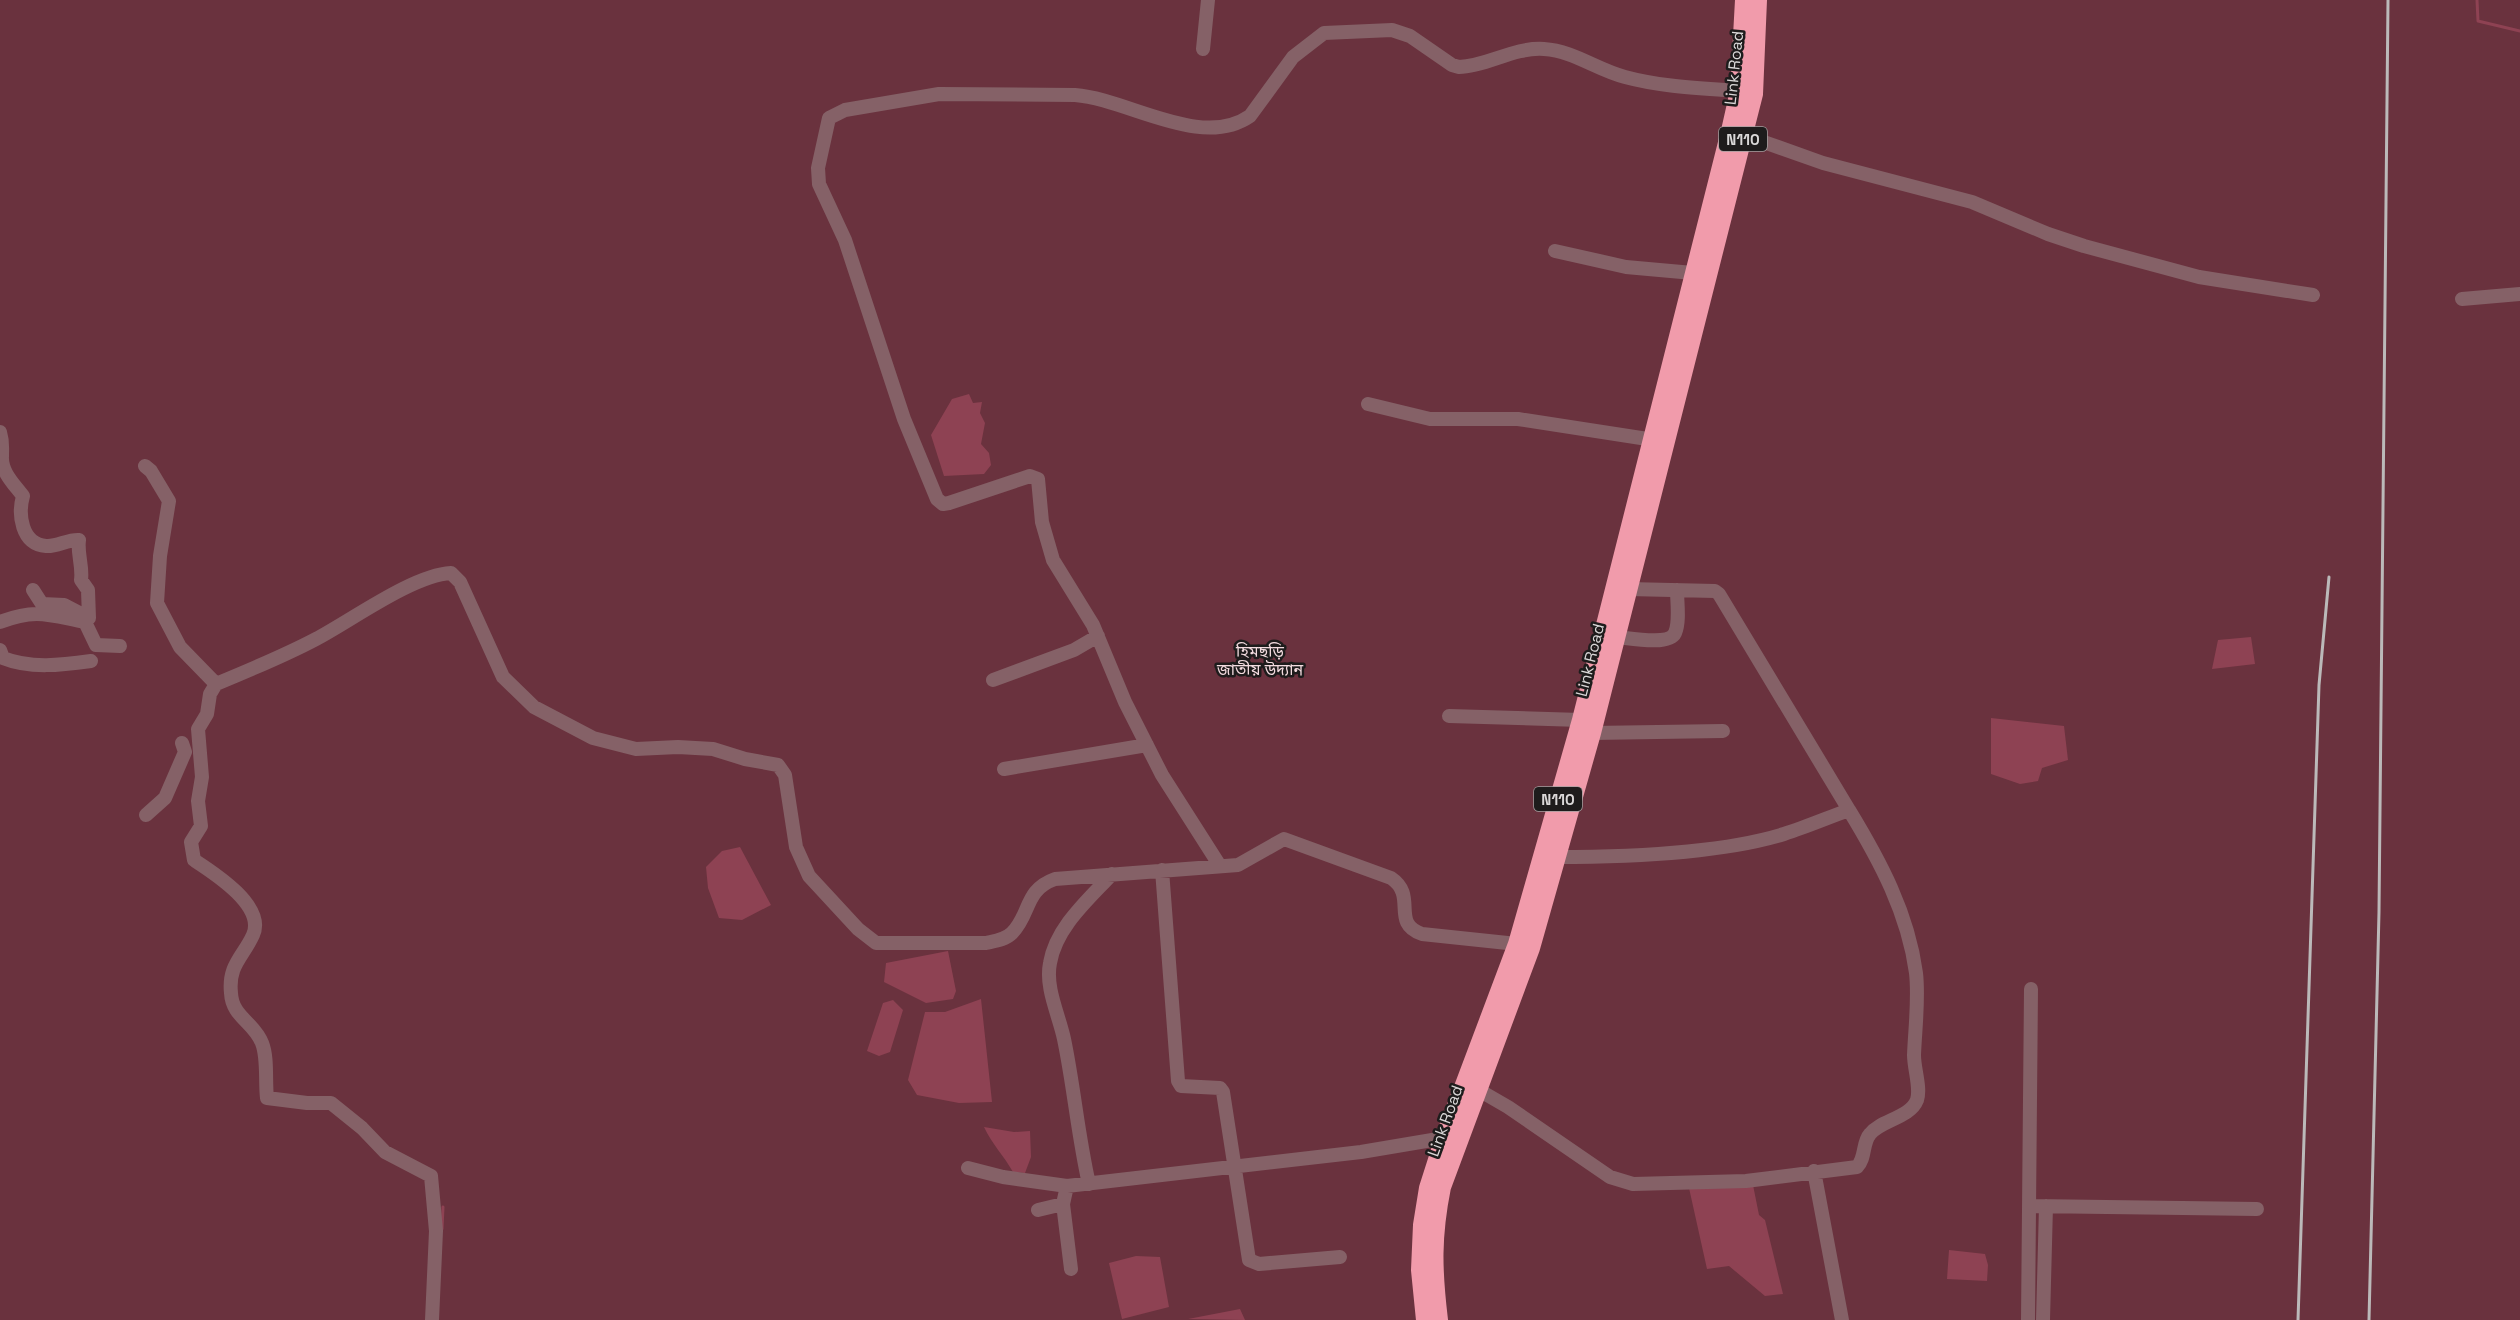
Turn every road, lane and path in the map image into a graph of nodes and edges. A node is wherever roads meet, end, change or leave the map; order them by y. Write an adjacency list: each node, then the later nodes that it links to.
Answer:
1 (1208, 0): 4 (street)
2 (1744, 0): 5 (highway, Link Road / N110)
3 (1758, 0): 6 (highway, Link Road / N110)
4 (1203, 49)
5 (1739, 91): 8 (highway, Link Road / N110); 20 (street)
6 (1744, 135): 8 (highway, Link Road / N110); 10 (street)
7 (1555, 251): 8 (street)
8 (1700, 274): 14 (highway, Link Road / N110); 16 (highway, Link Road / N110)
9 (2520, 294): 11 (street)
10 (2313, 295)
11 (2462, 299)
12 (1368, 404): 14 (street)
13 (0, 432): 17 (street)
14 (1654, 440): 28 (highway, Link Road / N110)
15 (145, 466): 26 (street)
16 (1628, 589): 18 (street); 21 (highway, Link Road / N110)
17 (33, 590)
18 (1677, 590): 21 (street); 33 (street)
19 (0, 622): 22 (street)
20 (1098, 636): 25 (street); 31 (street)
21 (1616, 637): 28 (highway, Link Road / N110)
22 (120, 646)
23 (0, 650): 24 (street)
24 (91, 661)
25 (993, 680)
26 (216, 684): 38 (street); 55 (street)
27 (1449, 716): 28 (street)
28 (1586, 726): 29 (street); 35 (highway, Link Road / N110); 39 (highway, Link Road / N110)
29 (1723, 731)
30 (182, 743): 34 (street)
31 (1147, 745): 32 (street); 36 (street)
32 (1004, 769)
33 (1849, 810): 35 (street); 45 (street)
34 (146, 815)
35 (1556, 857): 41 (highway, Link Road / N110)
36 (1220, 866): 37 (street); 39 (street)
37 (1162, 870): 38 (street); 43 (street)
38 (1112, 874): 46 (street)
39 (1517, 944): 41 (highway, Link Road / N110)
40 (2031, 989): 49 (street)
41 (1472, 1085): 42 (highway, Link Road / N110); 45 (street); 57 (highway, Link Road / N110)
42 (1444, 1138): 43 (street); 56 (highway, Link Road / N110)
43 (1236, 1165): 46 (street); 53 (street)
44 (968, 1168): 47 (street)
45 (1814, 1171): 58 (street)
46 (1089, 1184): 47 (street)
47 (1067, 1186): 48 (street)
48 (1063, 1204): 52 (street); 54 (street)
49 (2030, 1206): 50 (street); 59 (street)
50 (2046, 1206): 51 (street); 60 (street)
51 (2257, 1209)
52 (1038, 1210)
53 (1340, 1257)
54 (1071, 1269)
55 (432, 1320)
56 (1425, 1320)
57 (1439, 1320)
58 (1842, 1320)
59 (2028, 1320)
60 (2043, 1320)

